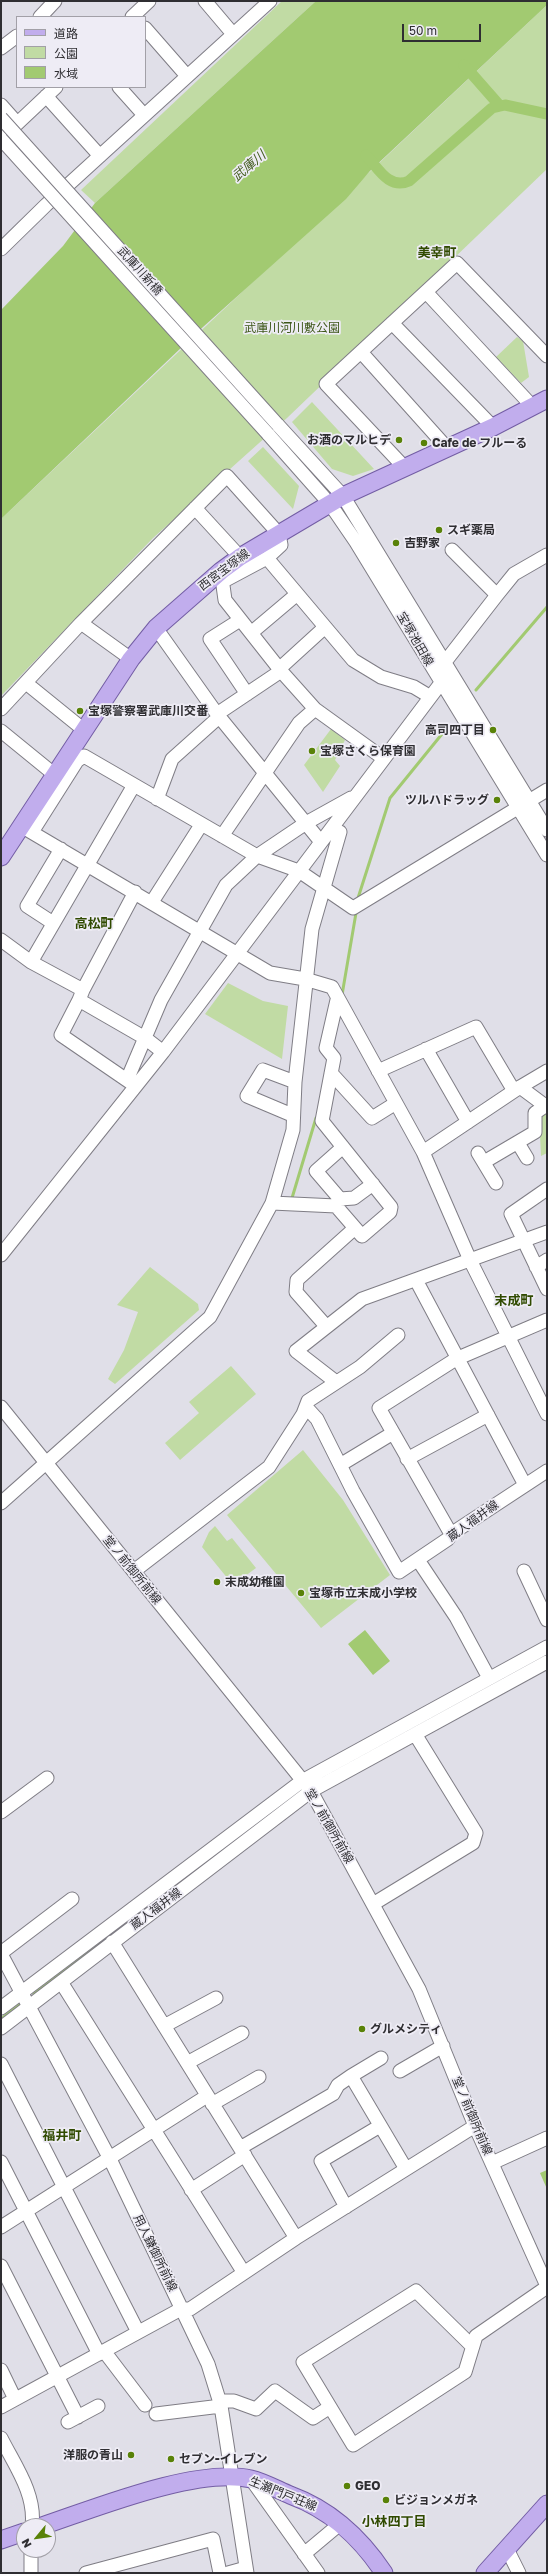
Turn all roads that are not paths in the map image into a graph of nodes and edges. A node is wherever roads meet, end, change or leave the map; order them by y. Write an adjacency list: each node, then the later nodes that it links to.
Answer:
1 (56, 1): 5 (street)
2 (149, 1): 6 (street)
3 (205, 1): 8 (street)
4 (270, 1): 8 (street)
5 (41, 16)
6 (133, 16)
7 (146, 29): 11 (street)
8 (233, 34): 11 (street)
9 (16, 37): 10 (street)
10 (1, 48)
11 (187, 76): 16 (street)
12 (55, 88): 14 (street)
13 (120, 88): 16 (street)
14 (46, 96): 18 (street); 20 (street)
15 (1, 105): 18 (street)
16 (144, 115): 20 (street)
17 (1, 118): 31 (street, 武庫川新橋, bridge)
18 (17, 123): 19 (street)
19 (1, 139): 28 (street, 武庫川新橋, bridge)
20 (100, 156): 21 (street)
21 (1, 249)
22 (426, 292): 23 (street); 25 (street); 26 (street)
23 (392, 323): 24 (street); 27 (street)
24 (361, 352): 29 (street); 30 (street)
25 (547, 356)
26 (540, 403): 27 (main road, 西宮宝塚線)
27 (493, 427): 29 (main road, 西宮宝塚線)
28 (268, 434): 31 (street, 宝塚池田線)
29 (447, 448): 30 (main road, 西宮宝塚線)
30 (404, 467): 31 (main road, 西宮宝塚線)
31 (336, 500): 33 (main road, 西宮宝塚線); 47 (street); 50 (street, 宝塚池田線)
32 (195, 508): 33 (street); 36 (street); 42 (street)
33 (279, 534): 36 (main road, 西宮宝塚線); 37 (street)
34 (452, 550): 40 (street)
35 (547, 555): 40 (street)
36 (240, 557): 38 (main road, 西宮宝塚線)
37 (267, 558): 38 (street); 39 (street)
38 (222, 576): 41 (street); 43 (main road, 西宮宝塚線)
39 (296, 594): 44 (street); 45 (street)
40 (496, 595): 47 (street)
41 (240, 620): 45 (street); 51 (street)
42 (81, 623): 46 (street); 49 (street)
43 (156, 628): 46 (main road, 西宮宝塚線); 55 (street)
44 (324, 628): 48 (street); 52 (street)
45 (250, 633): 48 (street)
46 (131, 660): 56 (main road, 西宮宝塚線)
47 (445, 662): 50 (street); 65 (street)
48 (280, 670): 51 (street); 54 (street)
49 (26, 683): 53 (street); 56 (street)
50 (441, 683): 52 (street); 65 (street, 宝塚池田線)
51 (247, 694): 55 (street)
52 (429, 696): 58 (street)
53 (1, 709)
54 (315, 709): 58 (street); 59 (street)
55 (218, 716): 59 (street); 64 (street)
56 (84, 730): 60 (main road, 西宮宝塚線)
57 (1, 731): 60 (street)
58 (383, 758): 63 (street)
59 (264, 772): 67 (street); 71 (street)
60 (55, 775): 68 (main road, 西宮宝塚線)
61 (134, 785): 64 (street); 68 (street); 77 (street)
62 (547, 790): 65 (street)
63 (356, 794): 67 (street); 72 (street)
64 (158, 799): 66 (street)
65 (523, 803): 69 (street); 74 (street, 宝塚池田線); 79 (street)
66 (201, 824): 71 (street); 81 (street)
67 (306, 824): 72 (street); 75 (street)
68 (26, 829): 73 (street); 76 (main road, 西宮宝塚線)
69 (547, 830)
70 (340, 832): 79 (street)
71 (222, 836): 75 (street)
72 (321, 842): 78 (street)
73 (61, 849): 77 (street); 82 (street)
74 (547, 855)
75 (257, 856): 78 (street); 83 (street)
76 (1, 857)
77 (87, 864): 80 (street); 82 (street)
78 (299, 871): 79 (street); 85 (street)
79 (325, 888): 87 (street)
80 (135, 892): 81 (street); 88 (street)
81 (152, 902): 83 (street)
82 (53, 924): 86 (street)
83 (200, 931): 85 (street); 90 (street)
84 (1, 940): 86 (street)
85 (238, 953): 87 (street); 92 (street)
86 (31, 962): 88 (street)
87 (305, 979): 89 (street); 96 (street)
88 (81, 995): 90 (street); 97 (street)
89 (337, 1000): 93 (street); 95 (street)
90 (145, 1038): 92 (street); 97 (street)
91 (426, 1049): 93 (street); 98 (street); 102 (street)
92 (163, 1052): 97 (street)
93 (378, 1071): 99 (street)
94 (547, 1071): 98 (street)
95 (331, 1073): 99 (street); 104 (street)
96 (295, 1082): 101 (street); 101 (street)
97 (132, 1083): 115 (street)
98 (517, 1089): 100 (street); 102 (street)
99 (396, 1103): 105 (street)
100 (546, 1107): 103 (street)
101 (292, 1115): 110 (street)
102 (468, 1122): 105 (street)
103 (518, 1143): 106 (street); 107 (street)
104 (343, 1147): 108 (street); 111 (street)
105 (423, 1152): 116 (street)
106 (527, 1158)
107 (496, 1183)
108 (373, 1184): 111 (street); 112 (street)
109 (547, 1189): 114 (street)
110 (272, 1203): 111 (street); 132 (street)
111 (338, 1203): 112 (street)
112 (355, 1228): 121 (street)
113 (547, 1232): 114 (street)
114 (523, 1241): 116 (street); 117 (street)
115 (1, 1255)
116 (470, 1260): 118 (street); 123 (street)
117 (542, 1263): 119 (street)
118 (416, 1280): 121 (street); 124 (street)
119 (547, 1288)
120 (547, 1320): 123 (street)
121 (326, 1326): 125 (street)
122 (398, 1335): 125 (street)
123 (509, 1337): 124 (street); 128 (street)
124 (456, 1359): 129 (street); 130 (street)
125 (336, 1382): 127 (street)
126 (1, 1406): 132 (street, 堂ノ前御所前線)
127 (306, 1407): 133 (street); 139 (street)
128 (547, 1414)
129 (488, 1415): 131 (street); 135 (street)
130 (393, 1433): 131 (street); 133 (street)
131 (407, 1459): 137 (street)
132 (46, 1462): 136 (street); 139 (street, 堂ノ前御所前線)
133 (340, 1465): 138 (street, 蔵人福井線)
134 (547, 1470): 135 (street, 蔵人福井線)
135 (525, 1485): 137 (street, 蔵人福井線)
136 (1, 1503)
137 (451, 1534): 138 (street, 蔵人福井線)
138 (418, 1560): 145 (street)
139 (134, 1572): 148 (street, 堂ノ前御所前線)
140 (524, 1572): 141 (street)
141 (547, 1620)
142 (547, 1647): 144 (street)
143 (547, 1662): 144 (street)
144 (511, 1674): 145 (street); 146 (street, 蔵人福井線)
145 (490, 1678): 148 (street)
146 (415, 1734): 149 (street, 蔵人福井線); 152 (street)
147 (47, 1778): 150 (street)
148 (302, 1781): 149 (street, 堂ノ前御所前線); 156 (street)
149 (311, 1791): 152 (street, 堂ノ前御所前線); 153 (street, 蔵人福井線)
150 (1, 1812)
151 (72, 1899): 154 (street)
152 (373, 1904): 163 (street, 堂ノ前御所前線)
153 (112, 1942): 155 (street, 蔵人福井線); 160 (street)
154 (1, 1954): 156 (street, 用人鎌御所前線)
155 (61, 1982): 158 (street, 蔵人福井線); 173 (street)
156 (21, 1992): 158 (street, 用人鎌御所前線); 159 (street)
157 (216, 1998): 160 (street)
158 (29, 2006): 161 (street, 蔵人福井線); 176 (street, 用人鎌御所前線)
159 (1, 2008)
160 (164, 2026): 165 (street)
161 (1, 2028)
162 (242, 2033): 165 (street)
163 (443, 2046): 167 (street); 172 (street, 堂ノ前御所前線)
164 (381, 2058): 168 (street)
165 (187, 2063): 170 (street)
166 (1, 2064): 180 (street)
167 (400, 2071)
168 (351, 2076): 171 (street); 175 (street)
169 (259, 2077): 170 (street)
170 (210, 2100): 173 (street); 175 (street)
171 (380, 2126): 179 (street); 182 (street)
172 (475, 2126): 178 (street, 堂ノ前御所前線); 179 (street)
173 (154, 2130): 176 (street); 181 (street)
174 (547, 2138): 178 (street)
175 (242, 2151): 181 (street); 185 (street)
176 (110, 2159): 180 (street); 189 (street, 用人鎌御所前線)
177 (1, 2162): 183 (street)
178 (492, 2163): 188 (street, 堂ノ前御所前線)
179 (406, 2170): 182 (street)
180 (63, 2187): 183 (street); 190 (street)
181 (191, 2190): 187 (street)
182 (346, 2207): 185 (street)
183 (26, 2210): 184 (street); 192 (street)
184 (1, 2227)
185 (296, 2238): 187 (street)
186 (1, 2266): 194 (street)
187 (244, 2273): 189 (street)
188 (547, 2286): 191 (street)
189 (181, 2309): 190 (street); 196 (street, 用人鎌御所前線)
190 (138, 2332): 192 (street)
191 (472, 2346): 200 (street); 200 (street)
192 (102, 2352): 194 (street); 197 (street)
193 (1, 2370): 195 (street)
194 (56, 2377): 195 (street); 198 (street)
195 (15, 2399): 199 (street)
196 (220, 2404): 200 (street); 201 (street); 203 (street, 用人鎌御所前線)
197 (145, 2405)
198 (98, 2406)
199 (1, 2407)
200 (330, 2407)
201 (156, 2414)
202 (1, 2438): 206 (street)
203 (233, 2478): 204 (main road, 生瀬門戸荘線); 207 (main road, 生瀬門戸荘線); 214 (street, 用人鎌御所前線)
204 (251, 2479): 208 (main road, 生瀬門戸荘線); 212 (street)
205 (547, 2504): 211 (main road)
206 (33, 2518)
207 (56, 2521)
208 (341, 2523): 212 (street); 220 (main road, 生瀬門戸荘線)
209 (16, 2535): 210 (main road)
210 (1, 2540)
211 (507, 2549): 221 (main road); 222 (street)
212 (304, 2554): 219 (street)
213 (31, 2558): 216 (street)
214 (247, 2571): 218 (street)
215 (93, 2572): 217 (street)
216 (31, 2573)
217 (220, 2573)
218 (228, 2573)
219 (318, 2573)
220 (384, 2573)
221 (485, 2573)
222 (519, 2573)

